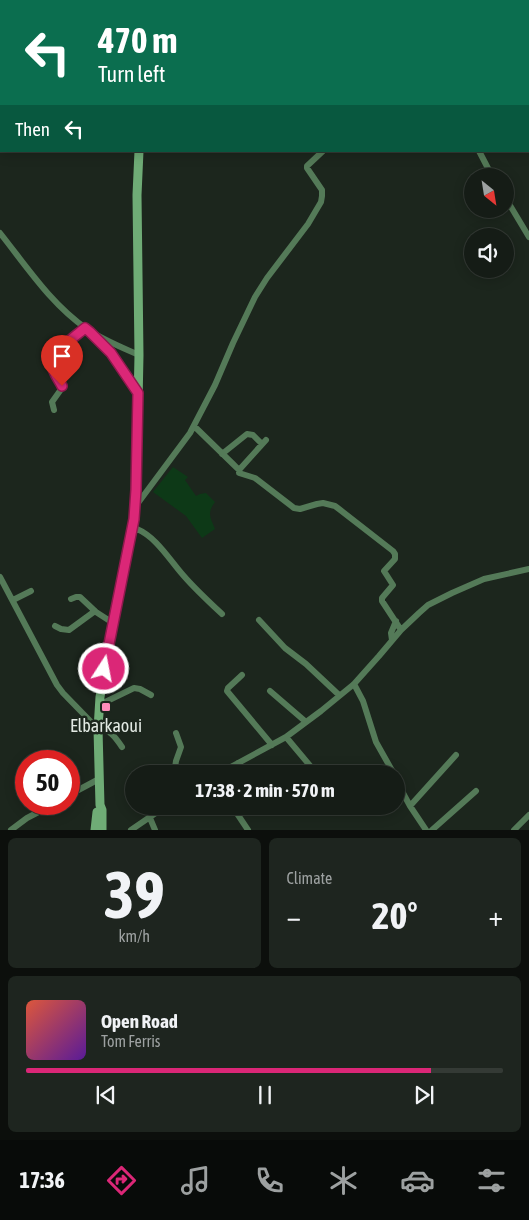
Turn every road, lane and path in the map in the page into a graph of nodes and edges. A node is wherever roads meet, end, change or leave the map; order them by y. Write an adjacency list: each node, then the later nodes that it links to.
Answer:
1 (139, 152): 9 (main road)
2 (322, 152): 12 (street)
3 (480, 152): 4 (street)
4 (488, 168)
5 (514, 212): 7 (street)
6 (0, 233): 8 (street)
7 (529, 237)
8 (88, 330): 9 (street); 10 (street); 11 (street)
9 (138, 355): 10 (main road)
10 (138, 393): 15 (main road)
11 (54, 410)
12 (194, 426): 13 (street); 15 (street)
13 (222, 454): 14 (street); 14 (street)
14 (239, 470): 25 (street)
15 (135, 511): 16 (main road)
16 (132, 531): 23 (street); 26 (main road)
17 (529, 569): 28 (street)
18 (1, 581): 21 (street)
19 (31, 591): 21 (street)
20 (71, 599): 22 (street)
21 (13, 600): 37 (street)
22 (95, 611): 26 (street); 27 (street)
23 (222, 614)
24 (259, 620): 34 (street)
25 (396, 622): 28 (street); 29 (street)
26 (113, 623): 35 (main road)
27 (55, 626)
28 (401, 630): 29 (street)
29 (392, 640): 31 (street)
30 (242, 675): 40 (street)
31 (354, 684): 34 (street); 47 (street)
32 (270, 691): 36 (street)
33 (151, 695): 35 (street)
34 (339, 695): 36 (street)
35 (99, 705): 37 (main road)
36 (306, 722): 39 (street)
37 (98, 729): 41 (street); 48 (main road)
38 (176, 733): 44 (street)
39 (286, 737): 40 (street); 46 (street)
40 (272, 745): 43 (street)
41 (122, 747)
42 (456, 755): 53 (street)
43 (238, 763): 45 (street)
44 (175, 765)
45 (234, 765)
46 (309, 765)
47 (389, 765)
48 (99, 779): 49 (street); 52 (main road)
49 (80, 789)
50 (476, 791): 66 (street)
51 (405, 797): 53 (street)
52 (100, 805): 60 (main road); 61 (main road)
53 (410, 806): 65 (street)
54 (33, 815): 59 (street)
55 (154, 815): 58 (street)
56 (238, 815): 64 (street)
57 (529, 815): 67 (street)
58 (150, 818): 62 (street); 63 (street)
59 (11, 830)
60 (95, 830)
61 (102, 830)
62 (131, 830)
63 (155, 830)
64 (248, 830)
65 (426, 830)
66 (432, 830)
67 (514, 830)

